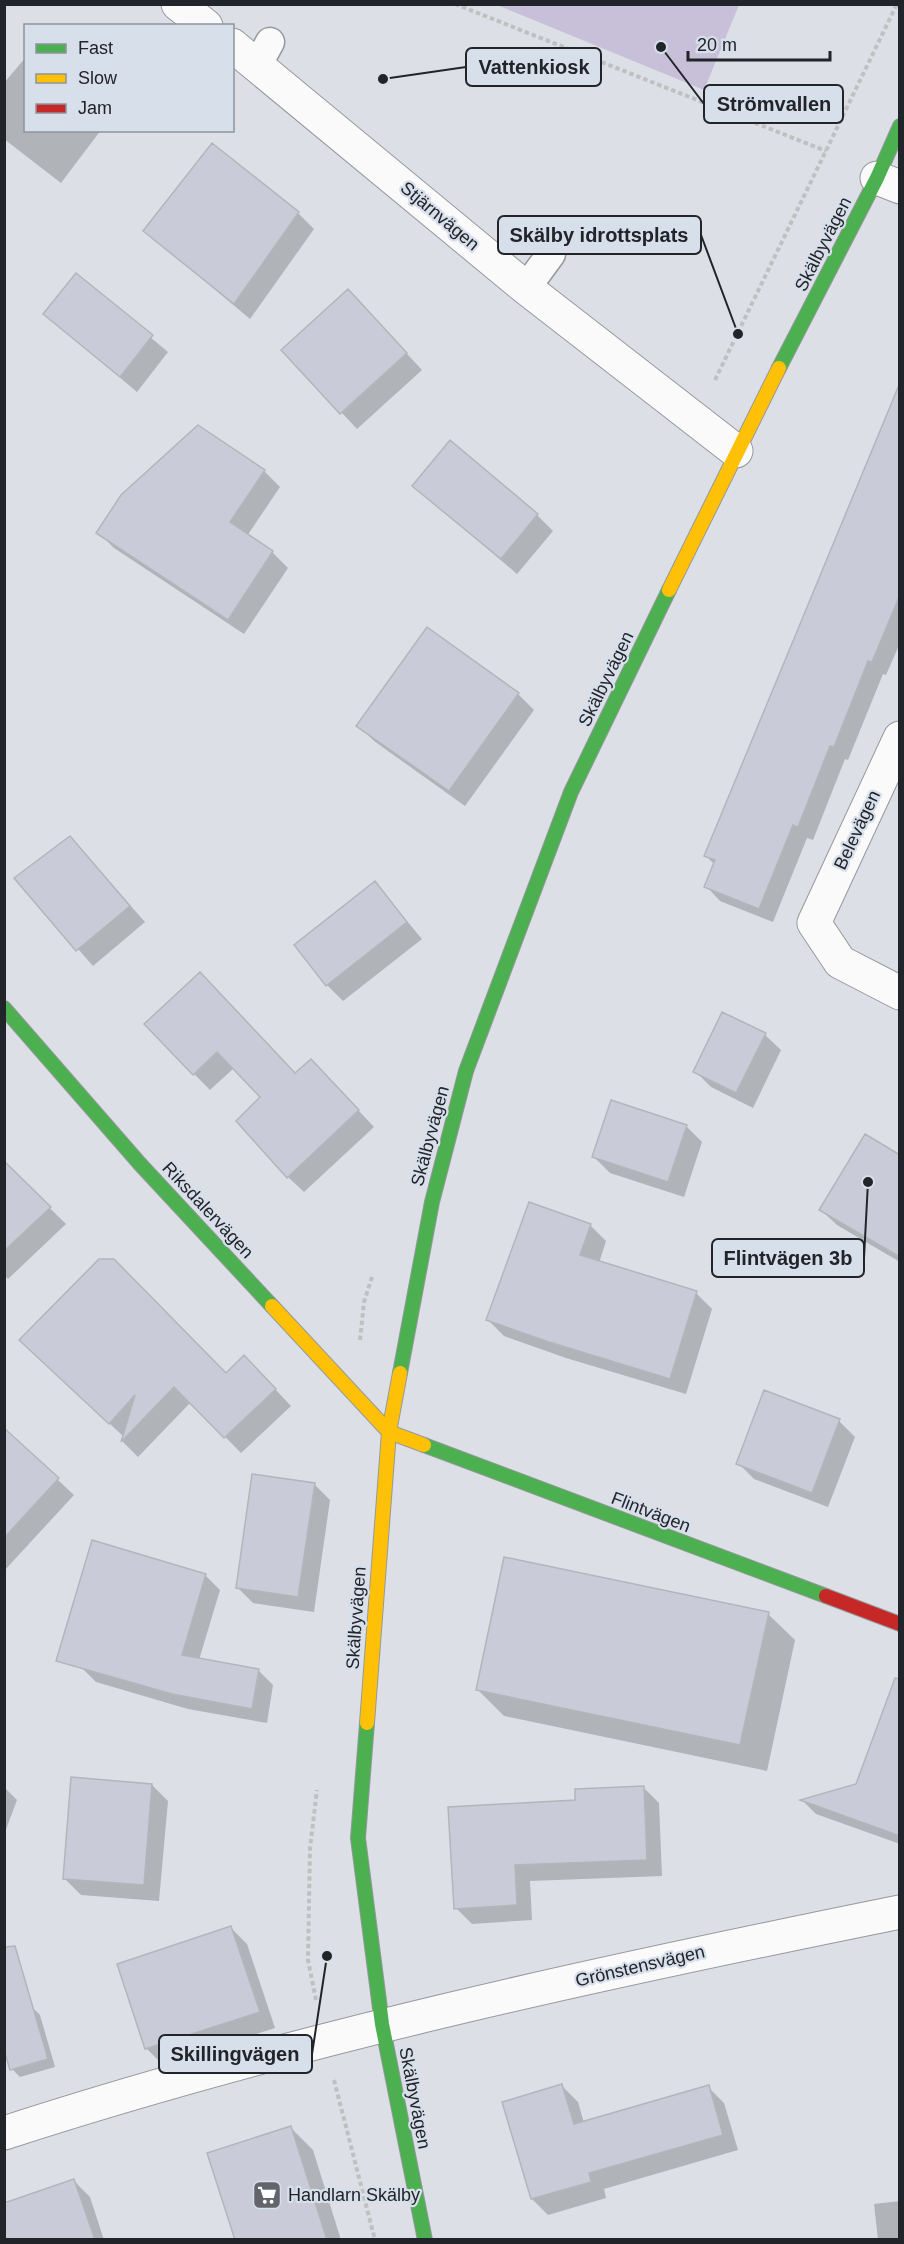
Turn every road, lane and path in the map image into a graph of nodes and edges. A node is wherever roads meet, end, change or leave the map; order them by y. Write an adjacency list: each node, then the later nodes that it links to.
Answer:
1 (178, 4): 3 (street)
2 (455, 4): 6 (path)
3 (203, 24)
4 (254, 50): 9 (street, Stjärnvägen)
5 (900, 126): 7 (street, Skälbyvägen)
6 (826, 151)
7 (888, 183): 10 (street, Skälbyvägen)
8 (551, 254): 9 (lane)
9 (526, 288): 10 (street, Stjärnvägen)
10 (736, 451): 14 (street, Skälbyvägen)
11 (900, 738): 12 (street, Belevägen)
12 (900, 993)
13 (4, 1008): 14 (street, Riksdalervägen)
14 (389, 1432): 15 (street, Flintvägen); 17 (street, Skälbyvägen)
15 (900, 1624)
16 (900, 1911): 17 (street, Grönstensvägen)
17 (382, 2024): 18 (street, Grönstensvägen); 19 (street, Skälbyvägen)
18 (4, 2133)
19 (425, 2240)

